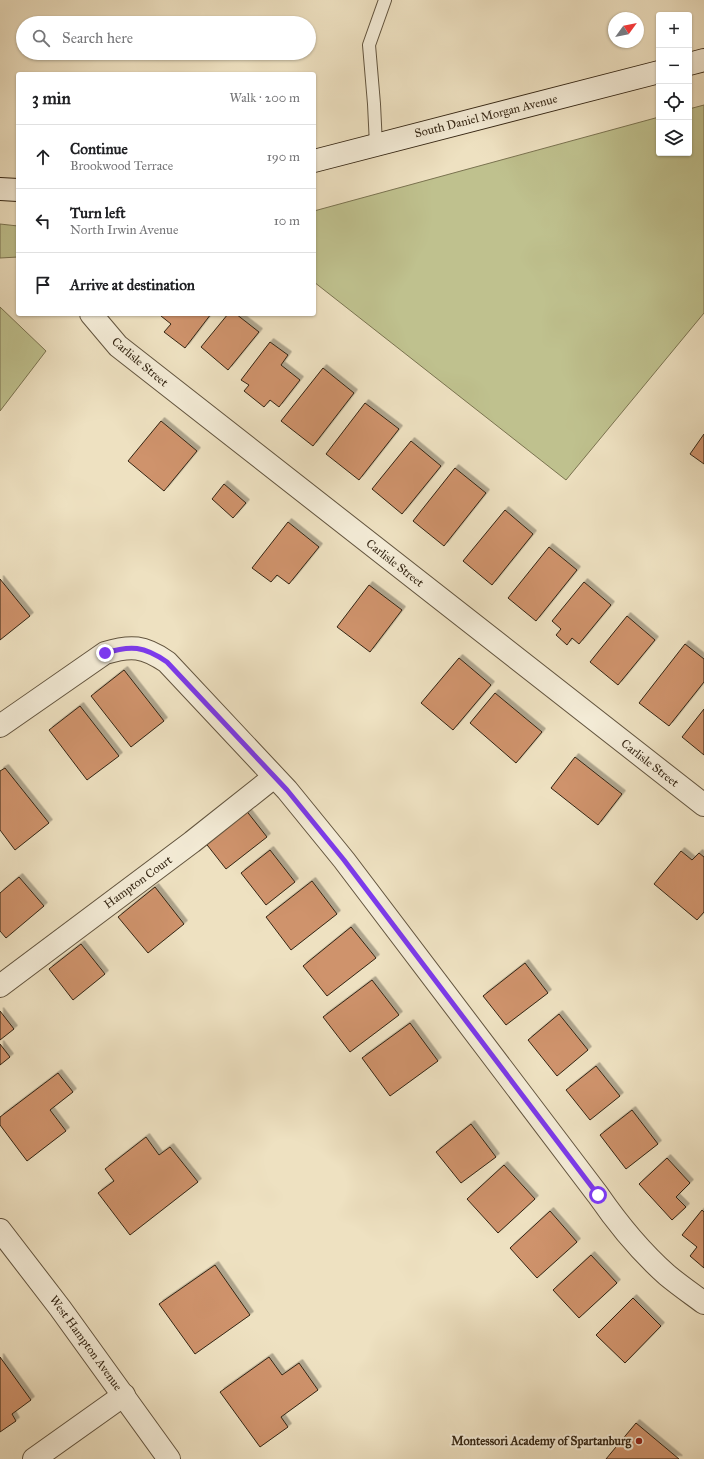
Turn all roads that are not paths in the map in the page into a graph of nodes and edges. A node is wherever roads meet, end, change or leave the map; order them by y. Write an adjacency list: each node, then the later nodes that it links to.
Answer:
1 (385, 0): 5 (lane)
2 (704, 60): 3 (street)
3 (692, 63)
4 (656, 73): 5 (street, South Daniel Morgan Avenue)
5 (376, 145): 6 (street, South Daniel Morgan Avenue)
6 (316, 160)
7 (0, 189): 8 (street)
8 (16, 190)
9 (93, 316): 12 (street, Carlisle Street)
10 (0, 726): 11 (street)
11 (274, 777): 13 (street, Hampton Court); 15 (street)
12 (704, 805)
13 (0, 986)
14 (0, 1230): 16 (street, West Hampton Avenue)
15 (704, 1303)
16 (124, 1395): 17 (street); 18 (street, West Hampton Avenue)
17 (34, 1459)
18 (169, 1459)

